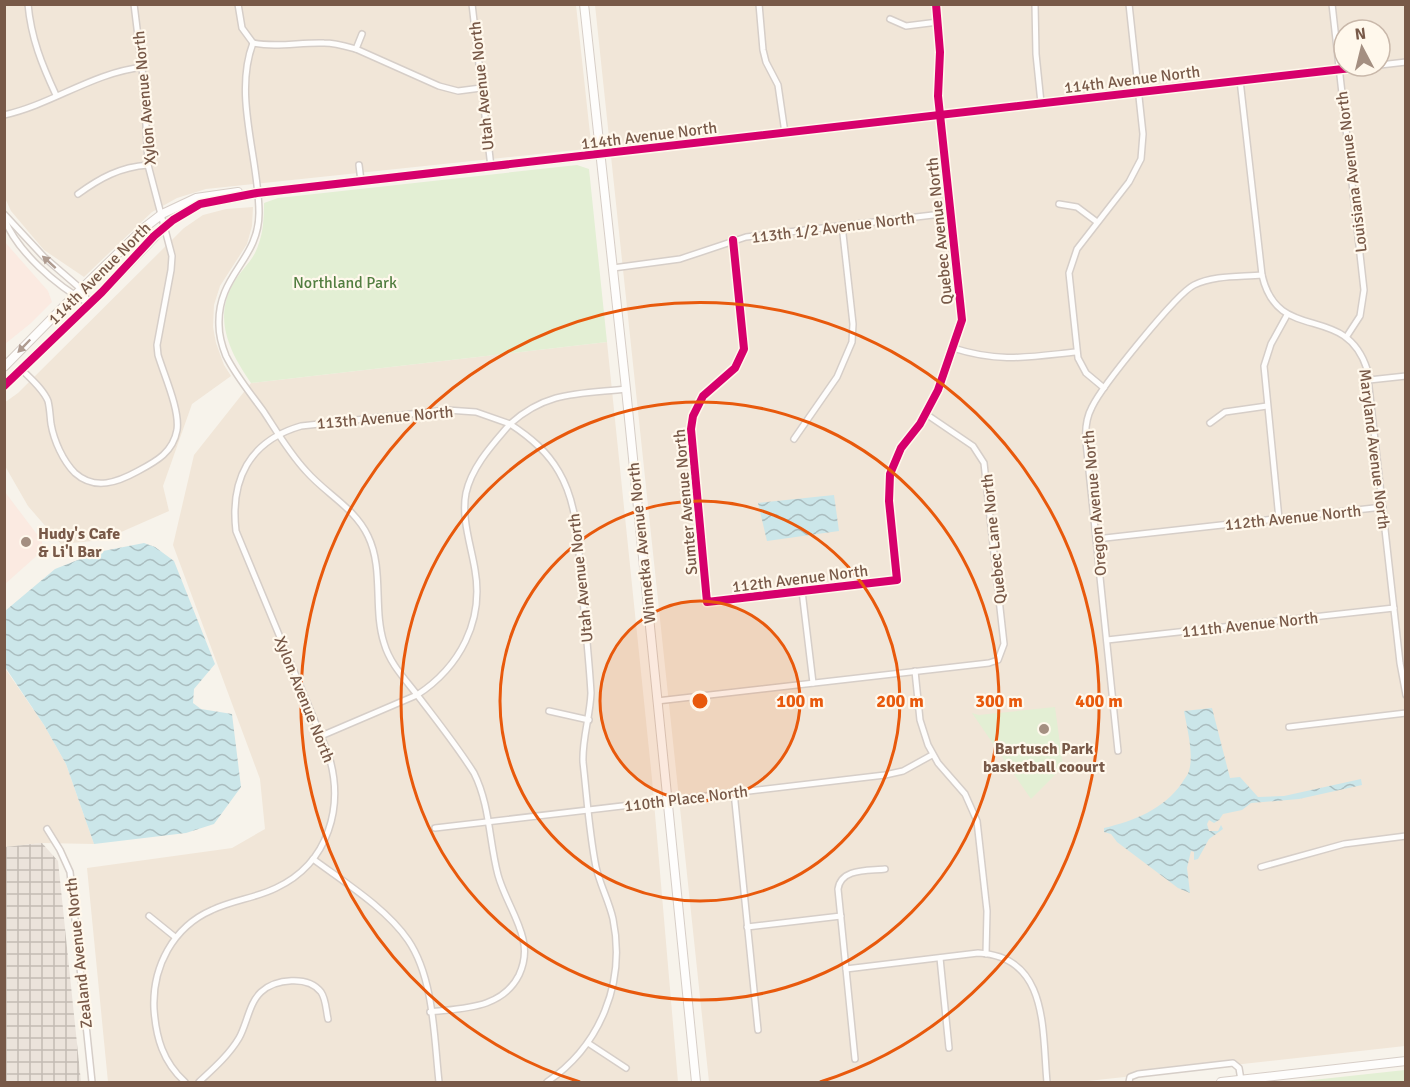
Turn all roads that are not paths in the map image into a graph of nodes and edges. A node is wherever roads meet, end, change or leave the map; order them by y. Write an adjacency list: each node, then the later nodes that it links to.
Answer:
1 (28, 4): 21 (street)
2 (134, 4): 15 (street, Xylon Avenue North)
3 (238, 4): 13 (street)
4 (472, 4): 19 (street, Utah Avenue North)
5 (584, 4): 26 (street, Winnetka Avenue North)
6 (759, 4): 25 (street)
7 (936, 4): 11 (street, Quebec Avenue North)
8 (1035, 4): 22 (street)
9 (1129, 4): 20 (street)
10 (890, 18): 11 (street)
11 (938, 22): 24 (street, Quebec Avenue North)
12 (362, 33): 14 (street)
13 (254, 43): 14 (street); 31 (street)
14 (356, 49): 19 (street)
15 (143, 67): 21 (street); 27 (street, Xylon Avenue North)
16 (1332, 70): 18 (street, 114th Avenue North)
17 (1340, 78): 47 (street, Louisiana Avenue North)
18 (1240, 80): 20 (street, 114th Avenue North); 42 (street)
19 (481, 88): 29 (street, Utah Avenue North)
20 (1138, 92): 22 (street, 114th Avenue North); 37 (street)
21 (56, 95): 23 (street)
22 (1041, 103): 24 (street, 114th Avenue North)
23 (4, 115)
24 (940, 115): 25 (street, 114th Avenue North); 34 (street, Quebec Avenue North)
25 (785, 133): 26 (street, 114th Avenue North)
26 (600, 154): 29 (street, 114th Avenue North); 41 (street, Winnetka Avenue North)
27 (148, 165): 32 (street); 35 (street, Xylon Avenue North)
28 (359, 165): 30 (street)
29 (490, 167): 30 (street, 114th Avenue North)
30 (361, 181): 31 (street, 114th Avenue North)
31 (257, 193): 35 (street, 114th Avenue North); 39 (street, 114th Avenue North); 61 (street)
32 (78, 194)
33 (1059, 204): 37 (street)
34 (950, 213): 38 (street, 113th 1/2 Avenue North); 48 (street, Quebec Avenue North)
35 (162, 214): 39 (street, Xylon Avenue North); 43 (street, 114th Avenue North)
36 (4, 216): 43 (street, one-way to 36); 44 (street)
37 (1097, 222): 49 (street)
38 (842, 225): 40 (street, 113th 1/2 Avenue North); 62 (street)
39 (165, 226): 45 (street, 114th Avenue North); 51 (street, Xylon Avenue North)
40 (733, 240): 41 (street, 113th 1/2 Avenue North); 68 (street, Sumter Avenue North)
41 (613, 268): 56 (street, Winnetka Avenue North)
42 (1262, 274): 46 (street); 55 (street)
43 (81, 289): 44 (street, 114th Avenue North); 45 (street)
44 (74, 296): 45 (street); 50 (street, 114th Avenue North, one-way to 50)
45 (88, 303): 51 (street, 114th Avenue North)
46 (1287, 315): 47 (street); 57 (street)
47 (1347, 336): 53 (street, Maryland Avenue North)
48 (953, 348): 49 (street); 58 (street, Quebec Avenue North)
49 (1076, 352): 55 (street)
50 (4, 367)
51 (22, 370): 54 (street, 114th Avenue North)
52 (1406, 376): 53 (street)
53 (1369, 380): 63 (street, Maryland Avenue North)
54 (4, 386)
55 (1104, 388): 65 (street, Oregon Avenue North)
56 (626, 389): 60 (street); 75 (street, Winnetka Avenue North)
57 (1267, 406): 59 (street); 64 (street)
58 (926, 414): 66 (street, Quebec Avenue North); 71 (street, Quebec Lane North)
59 (1210, 423)
60 (510, 424): 61 (street, 113th Avenue North); 73 (street); 78 (street, Utah Avenue North)
61 (279, 434): 73 (street); 80 (street, Xylon Avenue North)
62 (794, 440)
63 (1383, 507): 64 (street, 112th Avenue North); 69 (street, Maryland Avenue North)
64 (1279, 519): 65 (street, 112th Avenue North)
65 (1096, 539): 70 (street, Oregon Avenue North)
66 (897, 580): 67 (street, 112th Avenue North)
67 (802, 591): 68 (street, 112th Avenue North); 72 (street)
68 (707, 602)
69 (1394, 608): 70 (street, 111th Avenue North); 74 (street, Maryland Avenue North)
70 (1107, 640): 81 (street, Oregon Avenue North)
71 (915, 671): 72 (street); 82 (street)
72 (813, 683): 75 (street)
73 (417, 694): 80 (street); 86 (street)
74 (1406, 695)
75 (657, 701): 84 (street, Winnetka Avenue North)
76 (549, 711): 78 (street)
77 (1406, 713): 79 (street)
78 (589, 720): 85 (street, Utah Avenue North)
79 (1288, 727)
80 (321, 736): 90 (street, Xylon Avenue North)
81 (1118, 751)
82 (932, 755): 83 (street, 110th Place North); 97 (street)
83 (734, 792): 84 (street, 110th Place North); 95 (street)
84 (667, 800): 85 (street, 110th Place North); 114 (street, Winnetka Avenue North)
85 (589, 809): 86 (street, 110th Place North); 103 (street, Utah Avenue North)
86 (488, 821): 87 (street, 110th Place North); 100 (street)
87 (435, 828)
88 (47, 829): 109 (street, Zealand Avenue North)
89 (1406, 836): 91 (street)
90 (313, 859): 96 (street, Xylon Avenue North); 100 (street)
91 (1261, 867)
92 (885, 869): 94 (street)
93 (148, 916): 96 (street)
94 (841, 916): 95 (street); 99 (street)
95 (747, 927): 102 (street)
96 (176, 937): 110 (street, Xylon Avenue North)
97 (986, 954): 98 (street); 115 (street)
98 (940, 958): 99 (street); 104 (street)
99 (846, 969): 105 (street)
100 (430, 1012): 112 (street)
101 (328, 1019): 111 (street)
102 (758, 1030)
103 (588, 1043): 107 (street); 113 (street, Utah Avenue North)
104 (949, 1048)
105 (855, 1059)
106 (1406, 1061): 108 (street)
107 (626, 1068)
108 (1241, 1080): 116 (street); 117 (street)
109 (92, 1083)
110 (185, 1083)
111 (199, 1083)
112 (439, 1083)
113 (547, 1083)
114 (696, 1083)
115 (1047, 1083)
116 (1129, 1083)
117 (1221, 1083)

